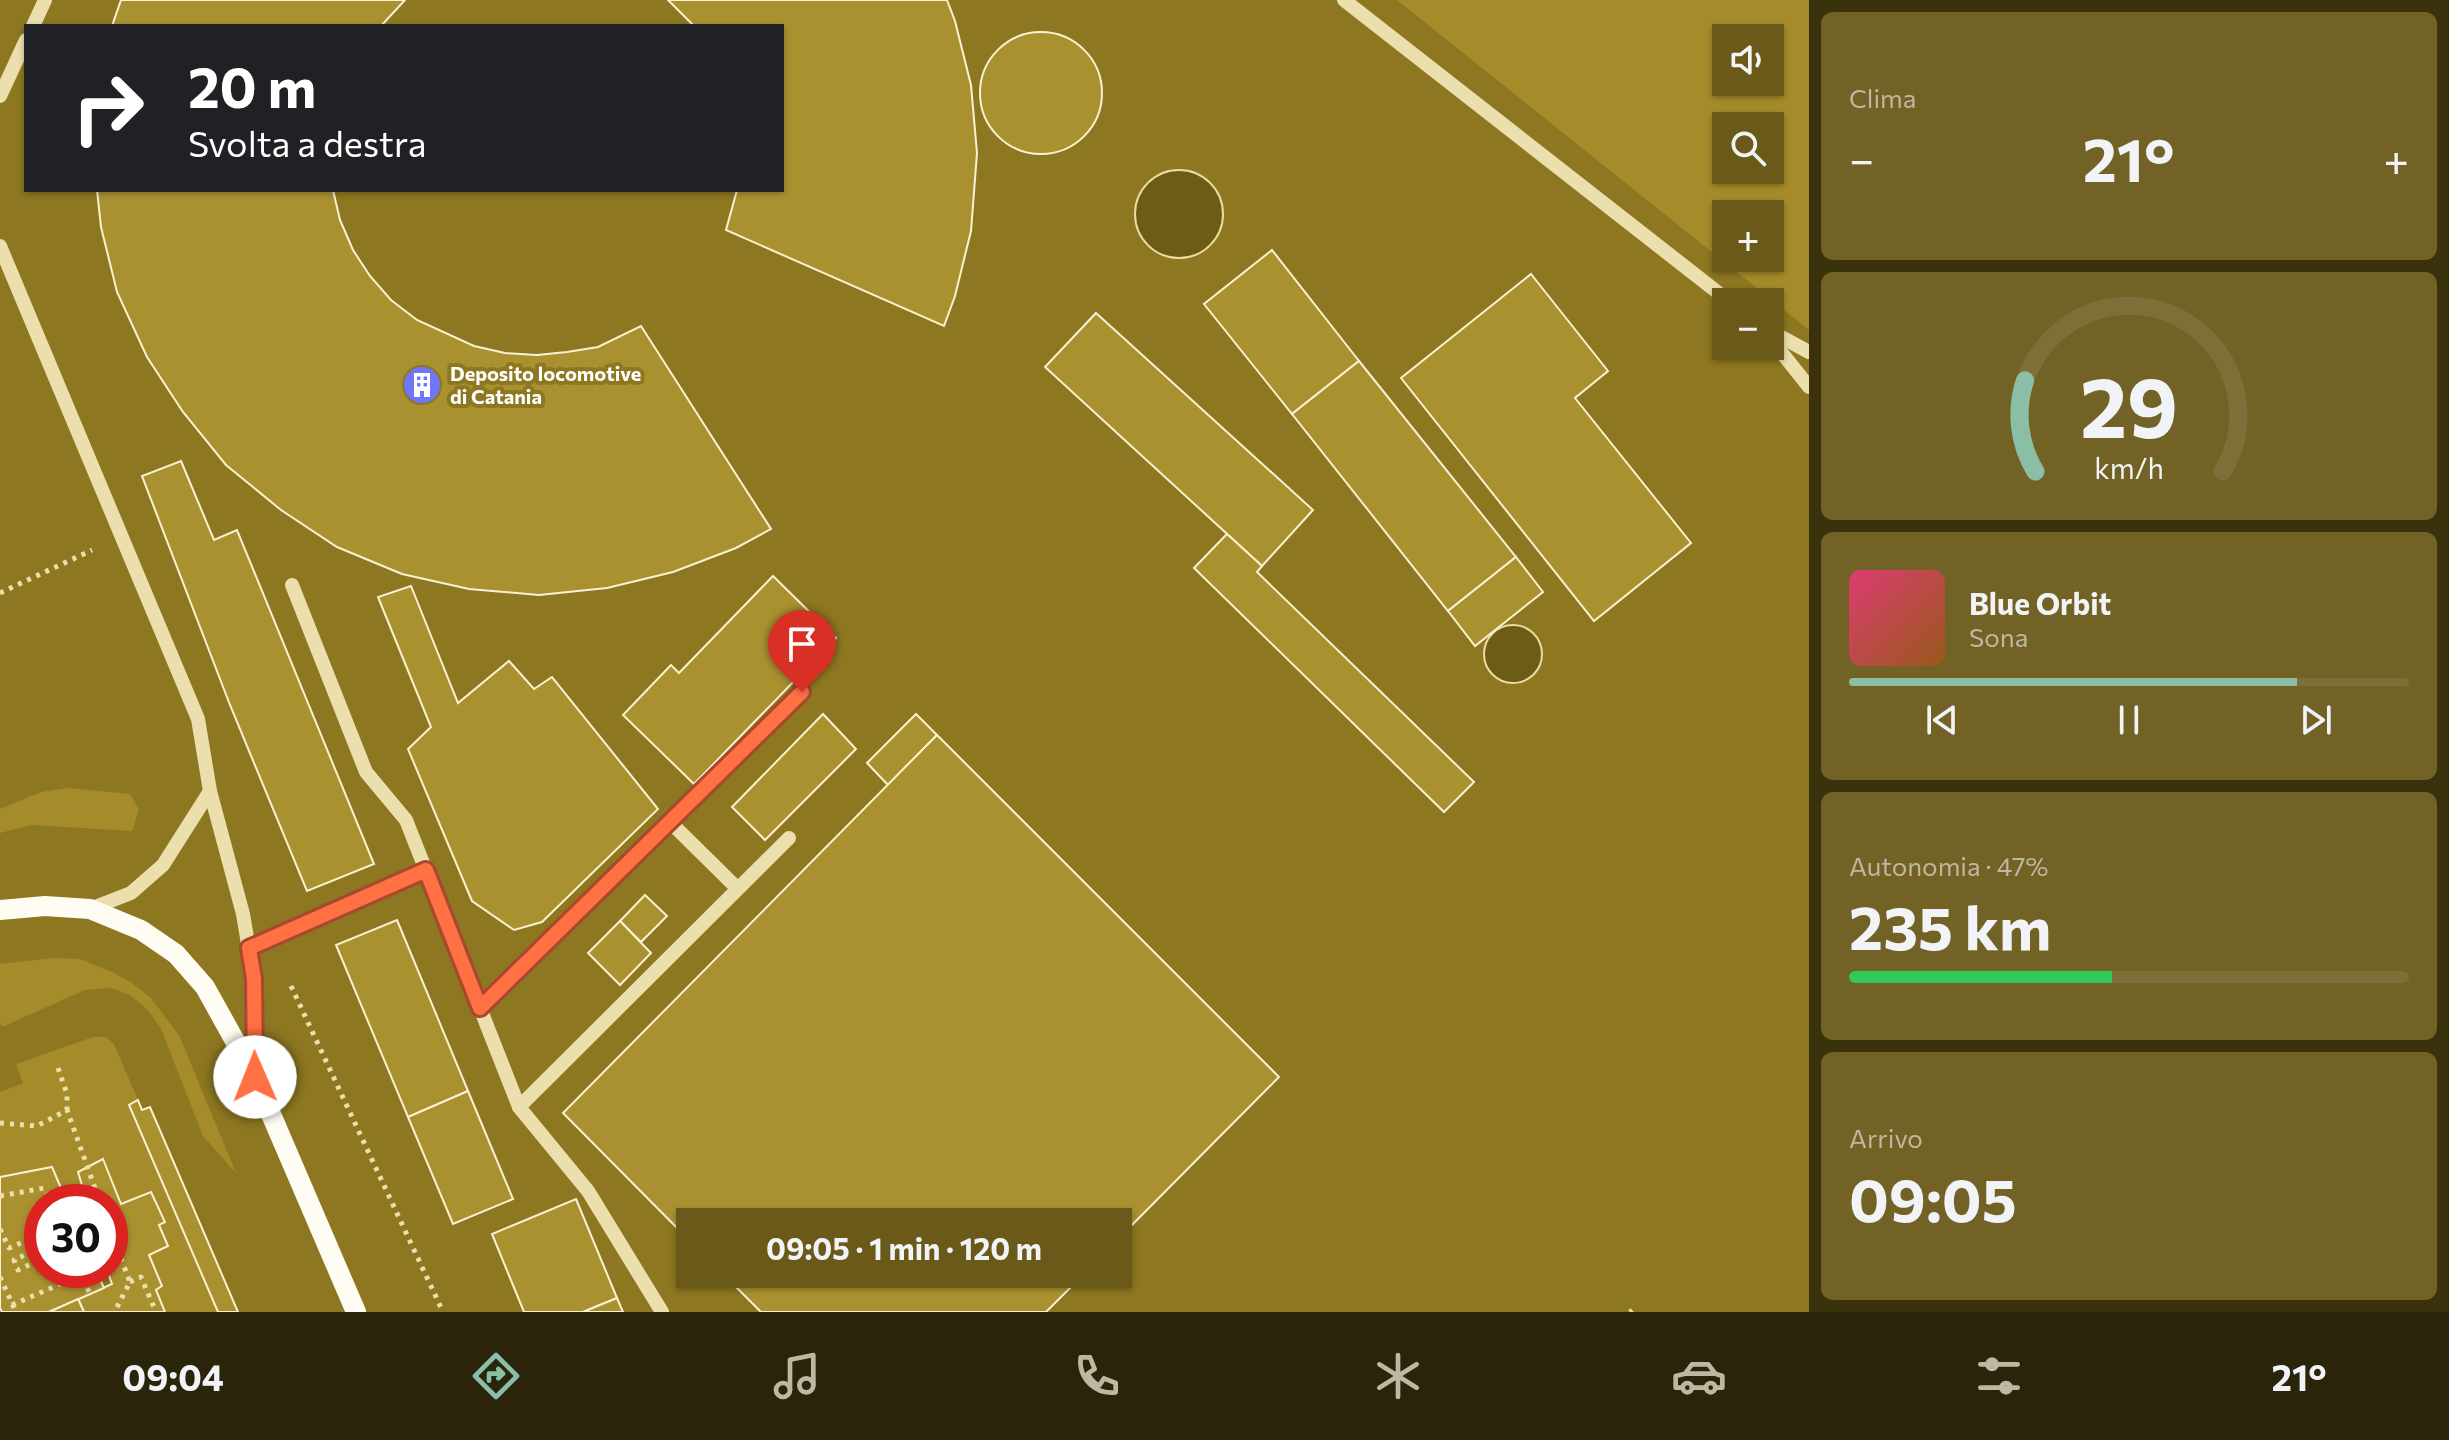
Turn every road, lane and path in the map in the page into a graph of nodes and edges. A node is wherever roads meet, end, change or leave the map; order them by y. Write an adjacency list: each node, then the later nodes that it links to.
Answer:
1 (45, 0): 3 (street)
2 (1344, 0): 7 (street)
3 (34, 24)
4 (24, 44): 5 (street)
5 (0, 96)
6 (0, 246): 12 (street)
7 (1712, 288)
8 (1784, 339): 9 (street)
9 (1809, 352)
10 (1784, 356): 11 (street)
11 (1809, 387)
12 (122, 536): 14 (path); 16 (street)
13 (292, 585): 19 (street)
14 (0, 593)
15 (802, 692): 17 (street)
16 (210, 791): 21 (street); 23 (street)
17 (669, 821): 20 (street); 25 (street)
18 (789, 838): 20 (street)
19 (426, 870): 23 (street); 25 (street)
20 (737, 888): 28 (street)
21 (90, 909): 22 (main road); 27 (main road)
22 (0, 910)
23 (249, 948): 27 (street)
24 (287, 977): 49 (path)
25 (480, 1008): 28 (street)
26 (58, 1068): 29 (path)
27 (255, 1077): 48 (main road)
28 (519, 1107): 50 (street)
29 (67, 1110): 30 (path); 31 (path)
30 (0, 1123)
31 (94, 1184)
32 (24, 1192): 33 (path)
33 (0, 1196)
34 (0, 1229): 35 (path)
35 (24, 1242)
36 (24, 1255): 37 (path)
37 (24, 1267)
38 (0, 1277): 44 (path)
39 (128, 1277): 40 (path)
40 (130, 1282): 46 (path); 47 (path)
41 (52, 1288): 44 (path)
42 (87, 1288): 43 (path)
43 (90, 1294)
44 (12, 1305): 45 (path)
45 (16, 1312)
46 (118, 1312)
47 (156, 1312)
48 (356, 1312)
49 (443, 1312)
50 (662, 1312)

